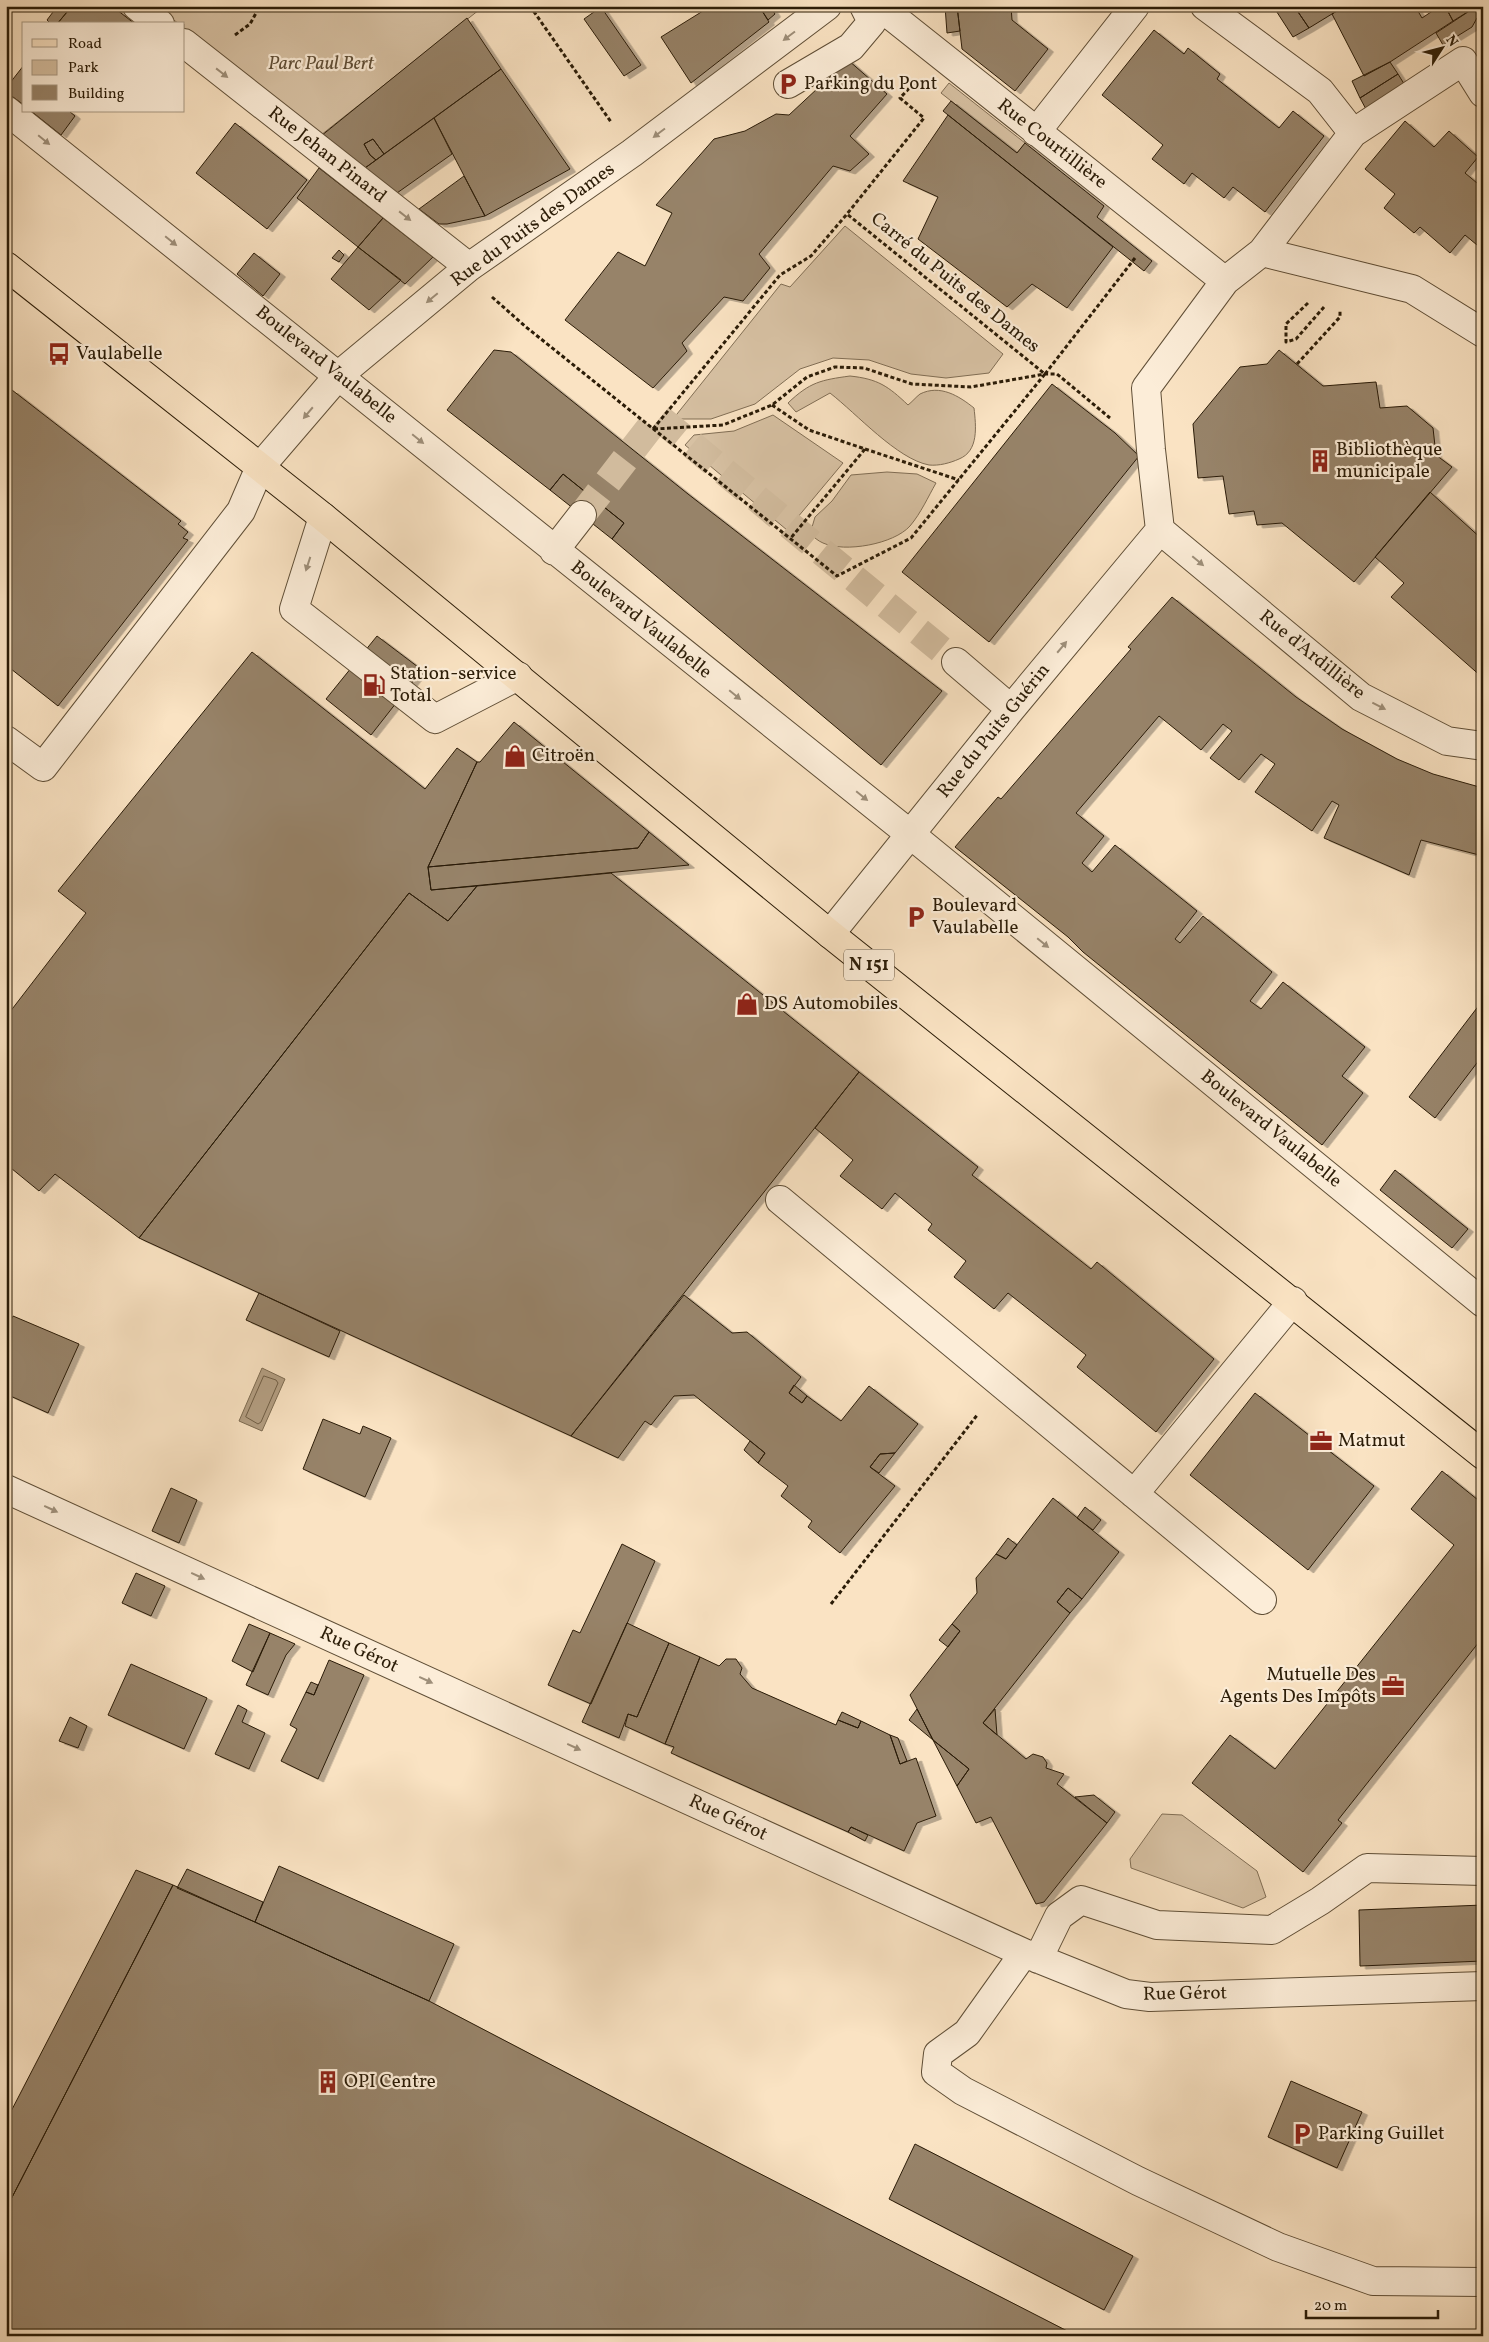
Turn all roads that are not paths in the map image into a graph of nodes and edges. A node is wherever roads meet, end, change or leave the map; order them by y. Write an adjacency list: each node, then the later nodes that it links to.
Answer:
1 (137, 6): 7 (street)
2 (828, 6): 16 (street, Rue du Puits des Dames, one-way to 16)
3 (864, 6): 9 (street)
4 (879, 6): 12 (street, Rue Courtillière)
5 (1135, 6): 12 (street)
6 (1205, 6): 13 (street)
7 (157, 22)
8 (185, 44): 16 (street, Rue Jehan Pinard, one-way to 16)
9 (788, 84)
10 (1483, 93): 13 (street)
11 (6, 110): 19 (street, Boulevard Vaulabelle, one-way to 19)
12 (1036, 132): 17 (street, Rue Courtillière)
13 (1352, 133): 14 (street)
14 (1262, 252): 17 (street); 18 (street)
15 (6, 266): 20 (main road, N 151)
16 (469, 267): 19 (street, Rue du Puits des Dames, one-way to 19)
17 (1225, 281): 23 (street)
18 (1483, 333)
19 (340, 375): 20 (street, Rue du Puits des Dames, one-way to 20); 24 (street, Boulevard Vaulabelle, one-way to 24)
20 (260, 467): 22 (main road, N 151); 28 (street, Rue du Puits des Dames)
21 (582, 515): 24 (street)
22 (323, 518): 26 (main road, N 151); 26 (street, one-way to 26)
23 (1160, 530): 27 (street, Rue du Puits Guérin, one-way to 23); 29 (street, Rue d'Ardillière, one-way to 29)
24 (554, 550): 30 (street, Boulevard Vaulabelle, one-way to 30)
25 (956, 662): 27 (street)
26 (518, 676): 31 (main road, N 151)
27 (1011, 709): 30 (street, Rue du Puits Guérin)
28 (6, 740)
29 (1483, 746)
30 (910, 834): 31 (street, Rue du Puits Guérin); 34 (street, Boulevard Vaulabelle, one-way to 34)
31 (830, 934): 33 (main road, N 151)
32 (780, 1200): 37 (street)
33 (1293, 1302): 35 (main road, N 151); 37 (street)
34 (1483, 1303)
35 (1483, 1454)
36 (6, 1489): 40 (street, Rue Gérot, one-way to 40)
37 (1134, 1494): 38 (street)
38 (1262, 1600)
39 (1483, 1871): 40 (street)
40 (1031, 1956): 41 (street, Rue Gérot); 42 (street)
41 (1483, 1986)
42 (1483, 2282)

